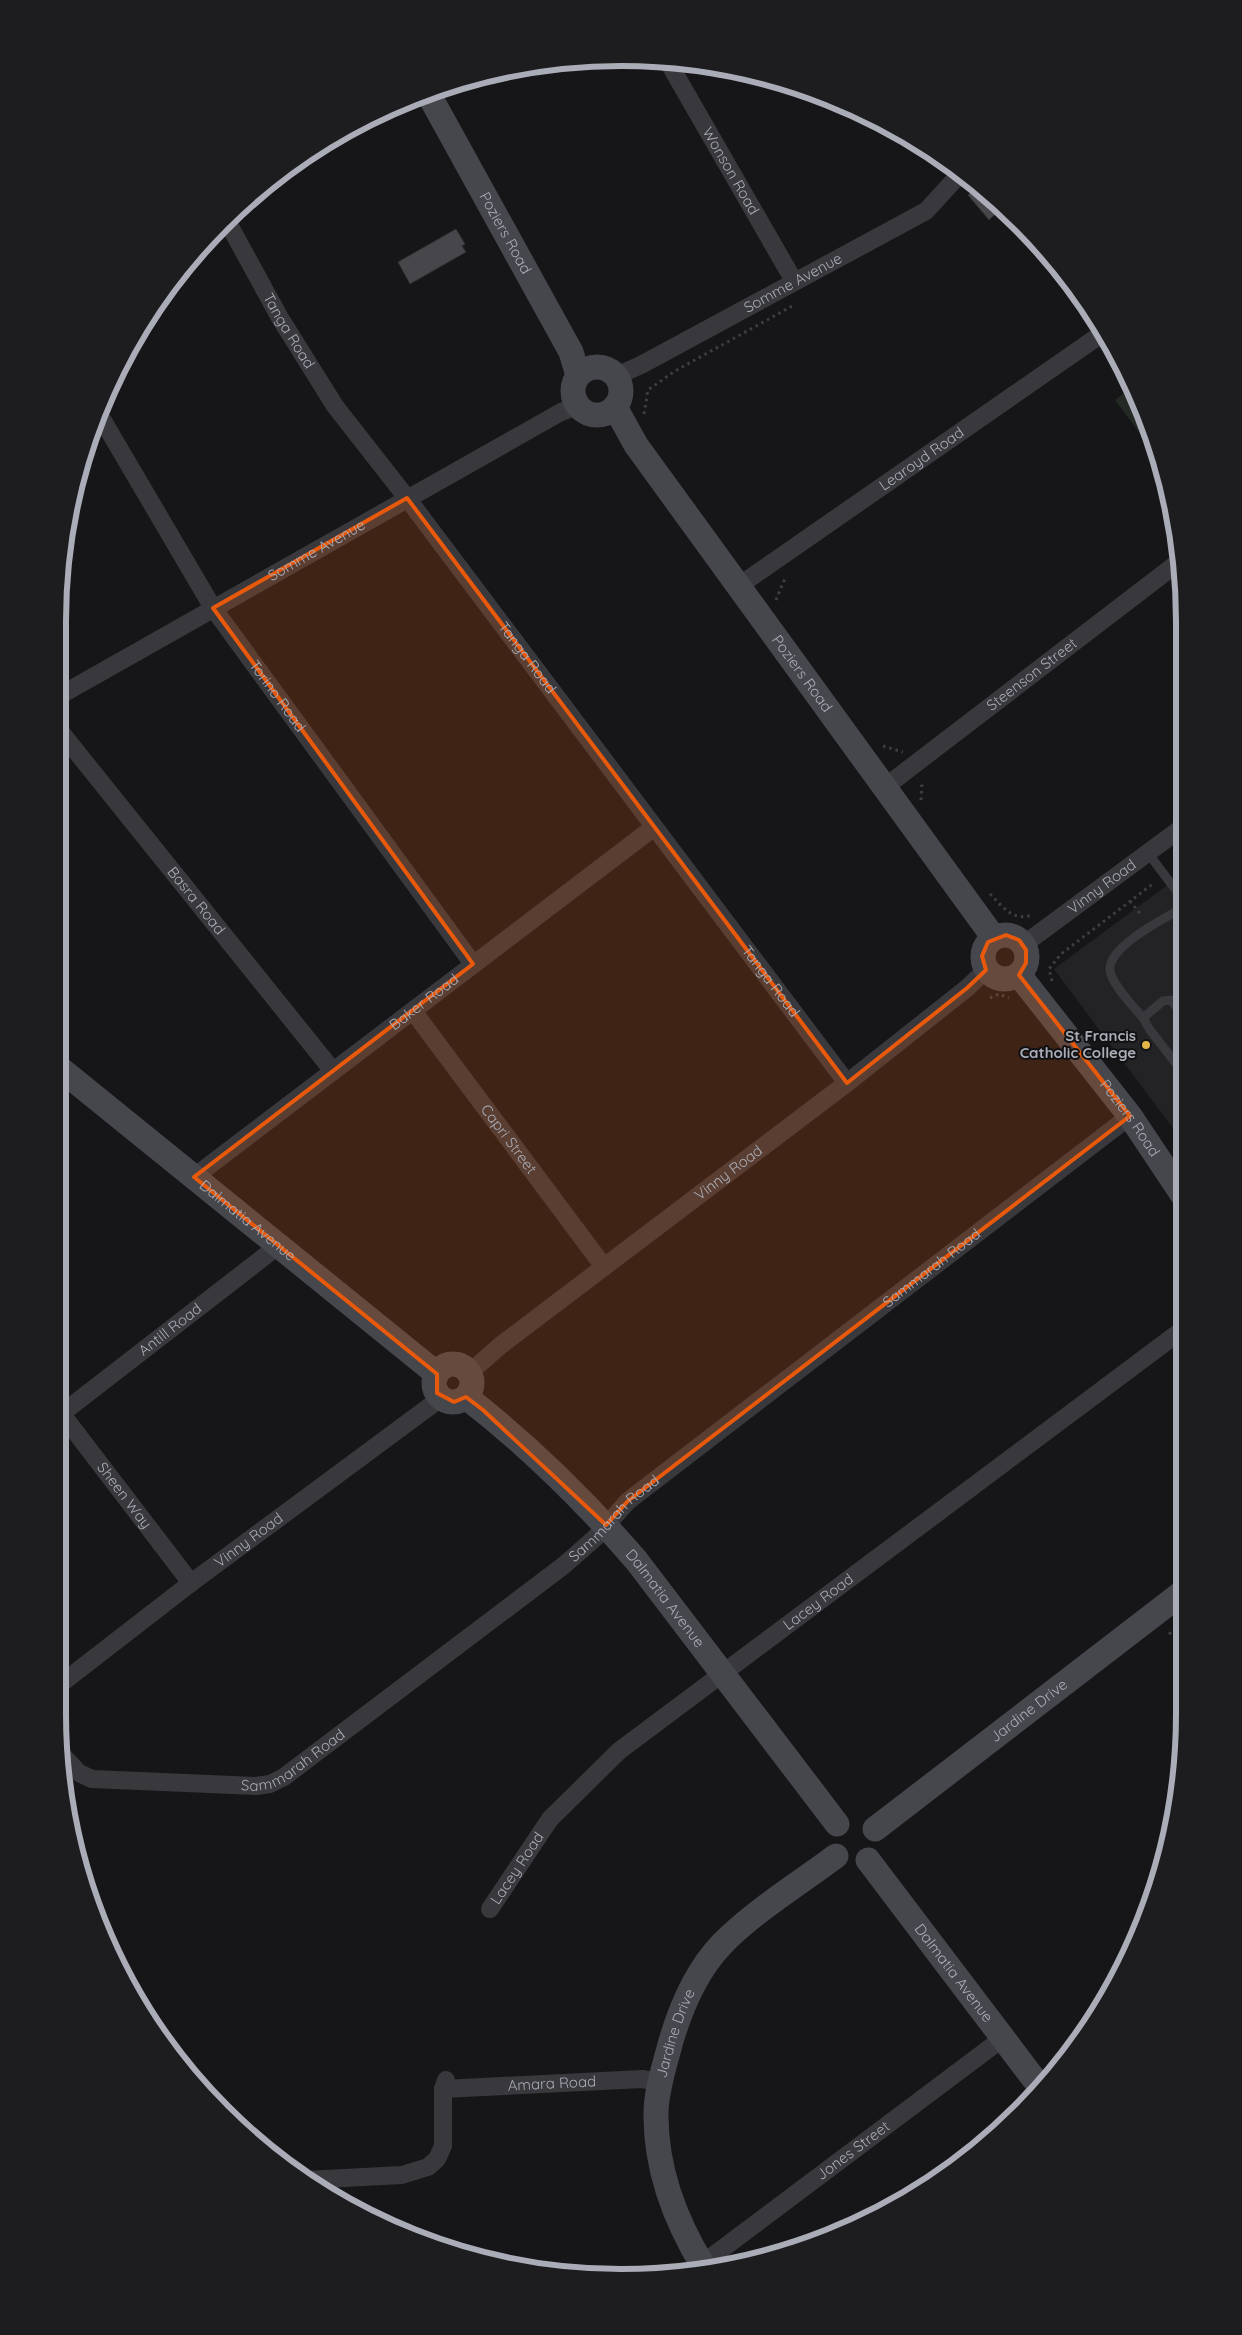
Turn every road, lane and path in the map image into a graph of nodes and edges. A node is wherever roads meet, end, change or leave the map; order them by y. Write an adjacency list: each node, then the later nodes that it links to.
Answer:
1 (672, 69): 5 (street, Wonson Road)
2 (432, 100): 8 (street, Poziers Road)
3 (956, 179): 5 (street, Somme Avenue)
4 (231, 228): 14 (street, Tanga Road)
5 (794, 281): 9 (street, Somme Avenue)
6 (797, 303): 12 (path)
7 (1097, 337): 17 (street, Learoyd Road)
8 (578, 375): 9 (street); 10 (street)
9 (616, 376): 11 (street)
10 (577, 406): 11 (street); 14 (street, Somme Avenue)
11 (615, 407): 17 (street, Poziers Road)
12 (643, 419)
13 (103, 422): 19 (street, Torino Road)
14 (408, 498): 19 (street, Somme Avenue); 29 (street, Tanga Road)
15 (1173, 566): 25 (street, Steenson Street)
16 (793, 571): 18 (path)
17 (740, 585): 25 (street, Poziers Road)
18 (781, 606)
19 (213, 608): 20 (street, Somme Avenue); 38 (street, Torino Road)
20 (66, 692)
21 (66, 740): 47 (street, Basra Road)
22 (878, 740): 23 (path)
23 (910, 747)
24 (922, 779): 26 (path)
25 (885, 787): 36 (street, Poziers Road)
26 (926, 807)
27 (1176, 809): 28 (path)
28 (1173, 812)
29 (653, 828): 38 (street, Baker Road); 49 (street, Tanga Road)
30 (1176, 832): 31 (street, Vinny Road)
31 (1148, 854): 33 (lane); 37 (street, Vinny Road)
32 (987, 890): 35 (path)
33 (1176, 890)
34 (1176, 912): 45 (lane)
35 (1036, 914)
36 (994, 938): 37 (street); 39 (street)
37 (1023, 945): 40 (street)
38 (473, 964): 44 (street, Baker Road)
39 (986, 970): 40 (street); 49 (street, Vinny Road)
40 (1019, 974): 50 (street, Poziers Road)
41 (990, 998): 42 (path)
42 (1014, 1000)
43 (1176, 1006): 45 (lane)
44 (413, 1011): 47 (street, Baker Road); 54 (street, Capri Street)
45 (1143, 1018): 46 (lane)
46 (1176, 1064)
47 (333, 1071): 51 (street, Baker Road)
48 (66, 1073): 51 (street, Dalmatia Avenue)
49 (847, 1083): 54 (street, Vinny Road)
50 (1130, 1116): 52 (street, Poziers Road); 59 (street, Sammarah Road)
51 (194, 1177): 53 (street, Dalmatia Avenue)
52 (1176, 1185)
53 (278, 1246): 56 (street, Dalmatia Avenue); 57 (street, Antill Road)
54 (604, 1267): 56 (street, Vinny Road)
55 (1176, 1334): 64 (street, Lacey Road)
56 (453, 1385): 59 (street, Dalmatia Avenue); 60 (street, Vinny Road)
57 (66, 1406)
58 (66, 1419): 60 (street, Sheen Way)
59 (606, 1525): 64 (street, Dalmatia Avenue); 66 (street, Sammarah Road)
60 (191, 1583): 65 (street, Vinny Road)
61 (1176, 1597): 68 (street, Jardine Drive)
62 (1176, 1629): 63 (path)
63 (1169, 1634)
64 (722, 1673): 67 (street, Dalmatia Avenue); 71 (street, Lacey Road)
65 (66, 1680)
66 (68, 1762)
67 (837, 1824): 68 (street); 69 (street)
68 (875, 1829): 70 (street)
69 (836, 1856): 70 (street); 73 (street, Jardine Drive)
70 (868, 1860): 72 (street, Dalmatia Avenue)
71 (490, 1909)
72 (1003, 2038): 74 (street, Dalmatia Avenue); 76 (street, Jones Street)
73 (660, 2082): 75 (street, Amara Road); 77 (street, Jardine Drive)
74 (1036, 2082)
75 (320, 2179)
76 (710, 2261)
77 (702, 2262)

